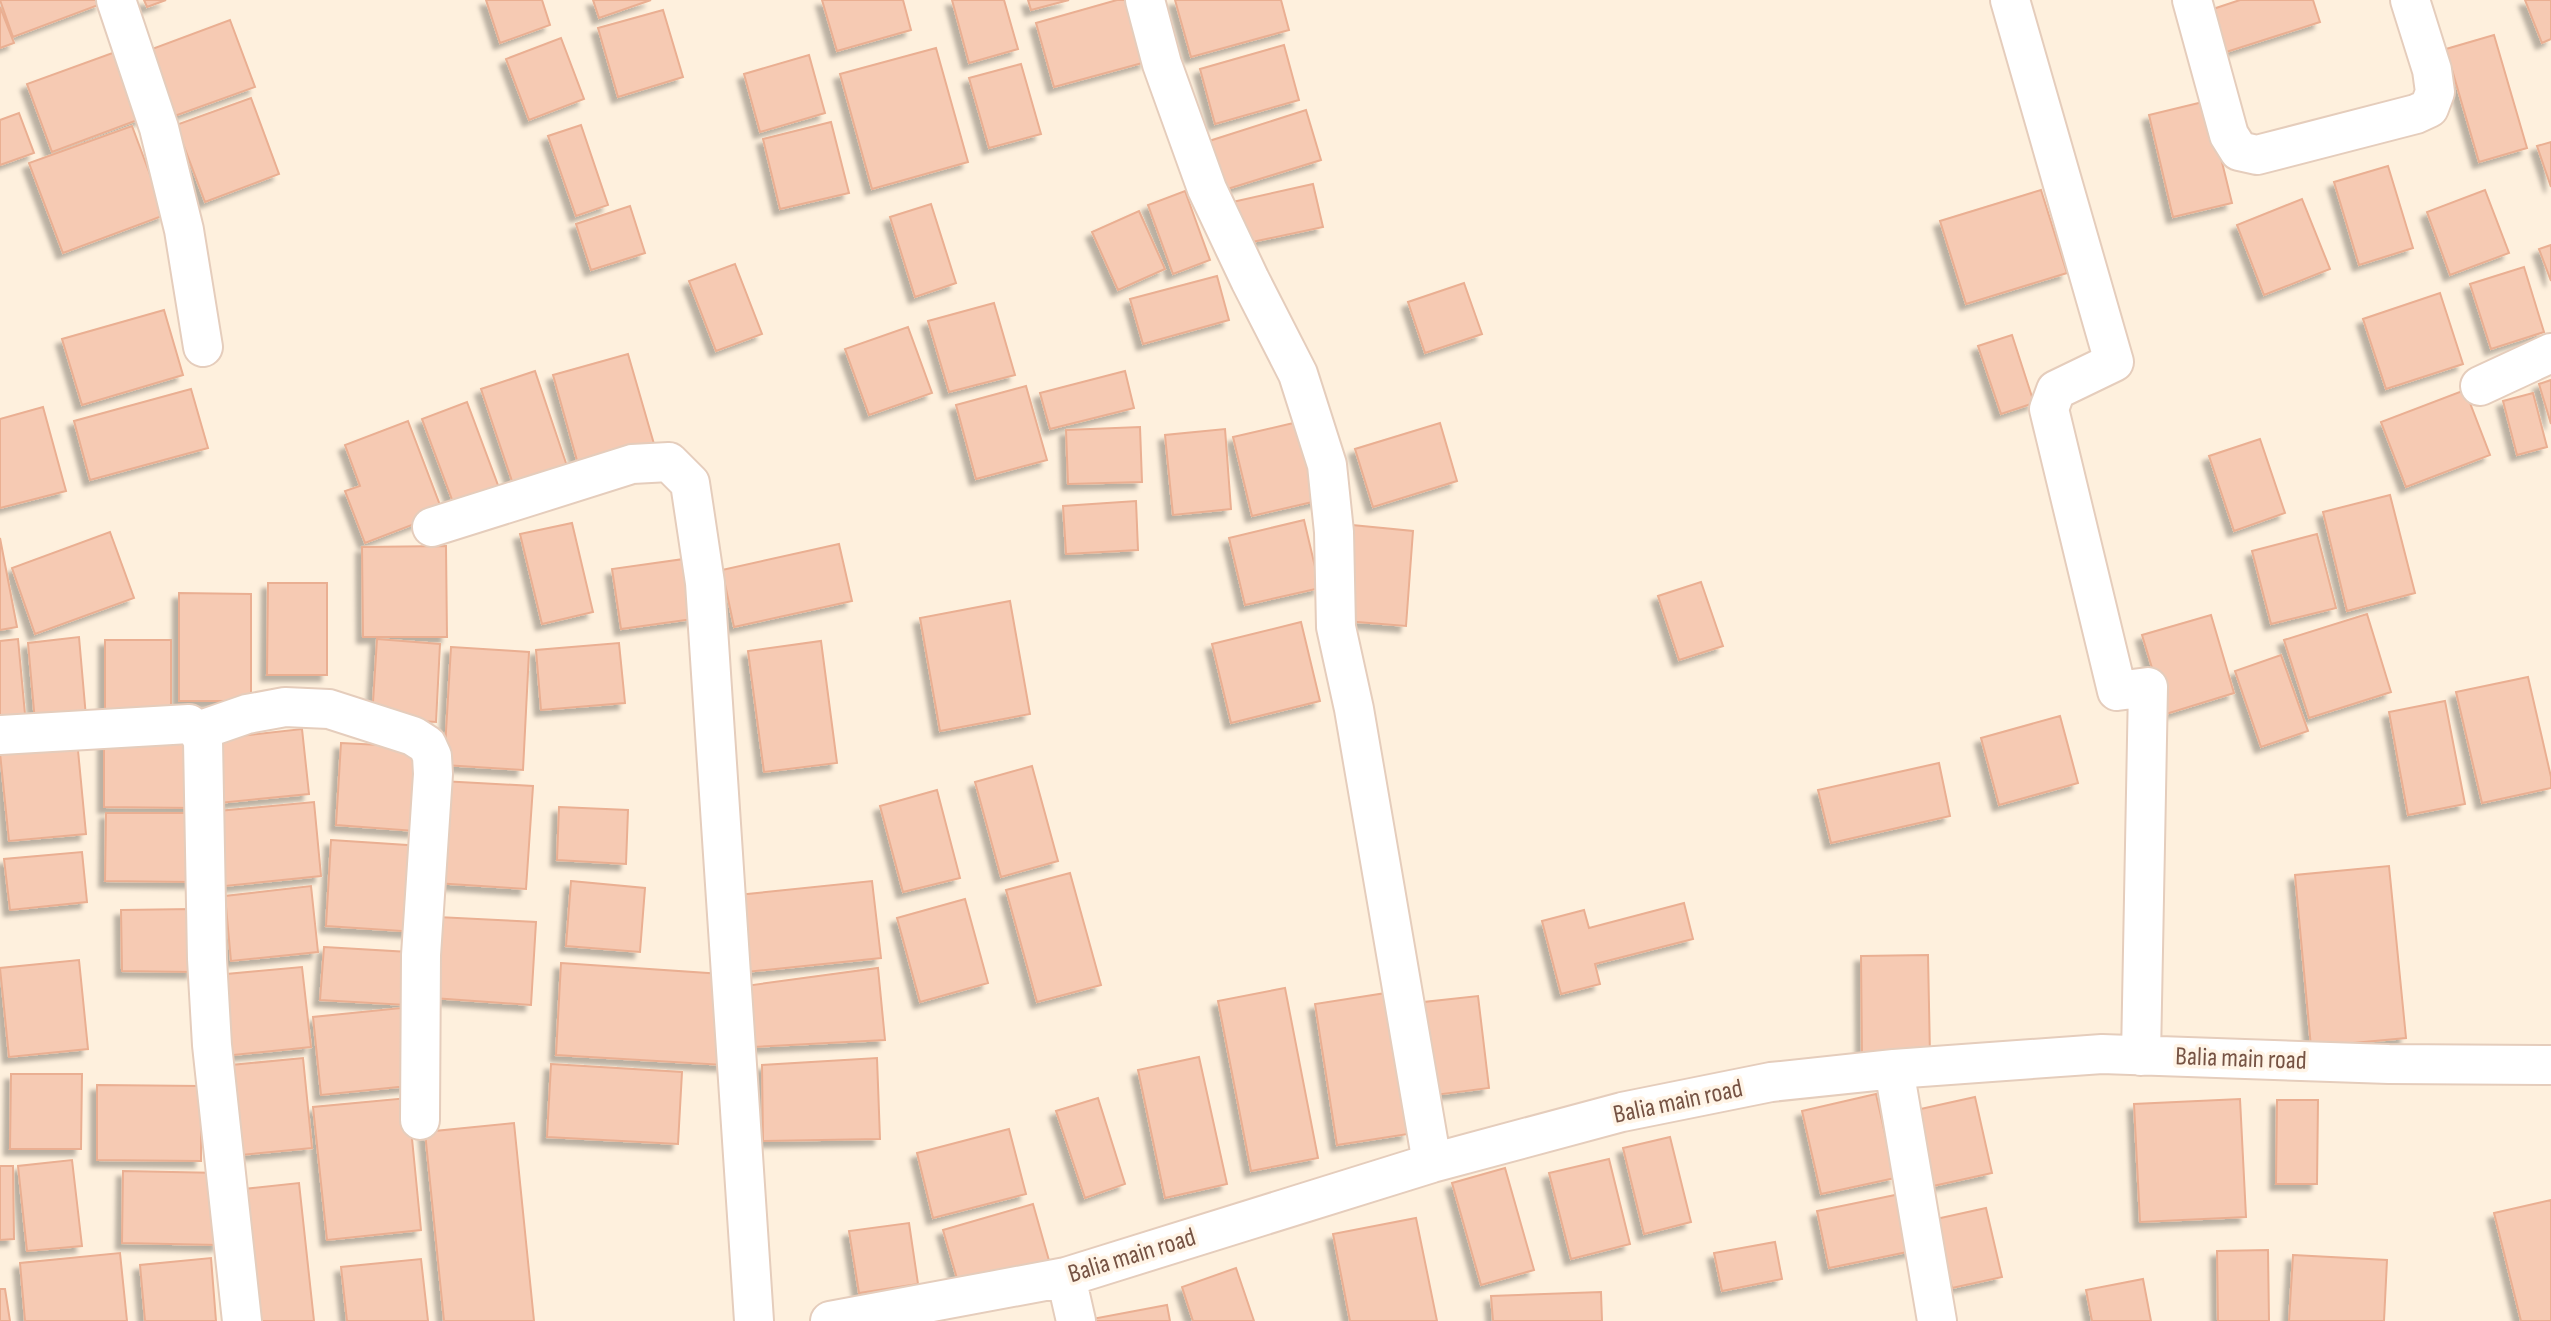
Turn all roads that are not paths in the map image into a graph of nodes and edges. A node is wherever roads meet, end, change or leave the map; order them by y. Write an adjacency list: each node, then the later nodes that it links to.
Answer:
1 (116, 0): 6 (street)
2 (1144, 0): 16 (street)
3 (2010, 0): 12 (street)
4 (2192, 0): 5 (street)
5 (2410, 0)
6 (203, 347)
7 (2551, 354): 8 (street)
8 (2480, 386)
9 (432, 527): 19 (street)
10 (198, 731): 11 (street); 15 (street); 18 (street)
11 (0, 735)
12 (2141, 1056): 13 (street, Balia main road); 14 (street, Balia main road)
13 (2551, 1065)
14 (1894, 1069): 16 (street, Balia main road); 22 (street)
15 (420, 1120)
16 (1432, 1163): 17 (street, Balia main road)
17 (1066, 1277): 20 (street, Balia main road); 21 (street)
18 (242, 1321)
19 (754, 1321)
20 (830, 1321)
21 (1076, 1321)
22 (1937, 1321)

